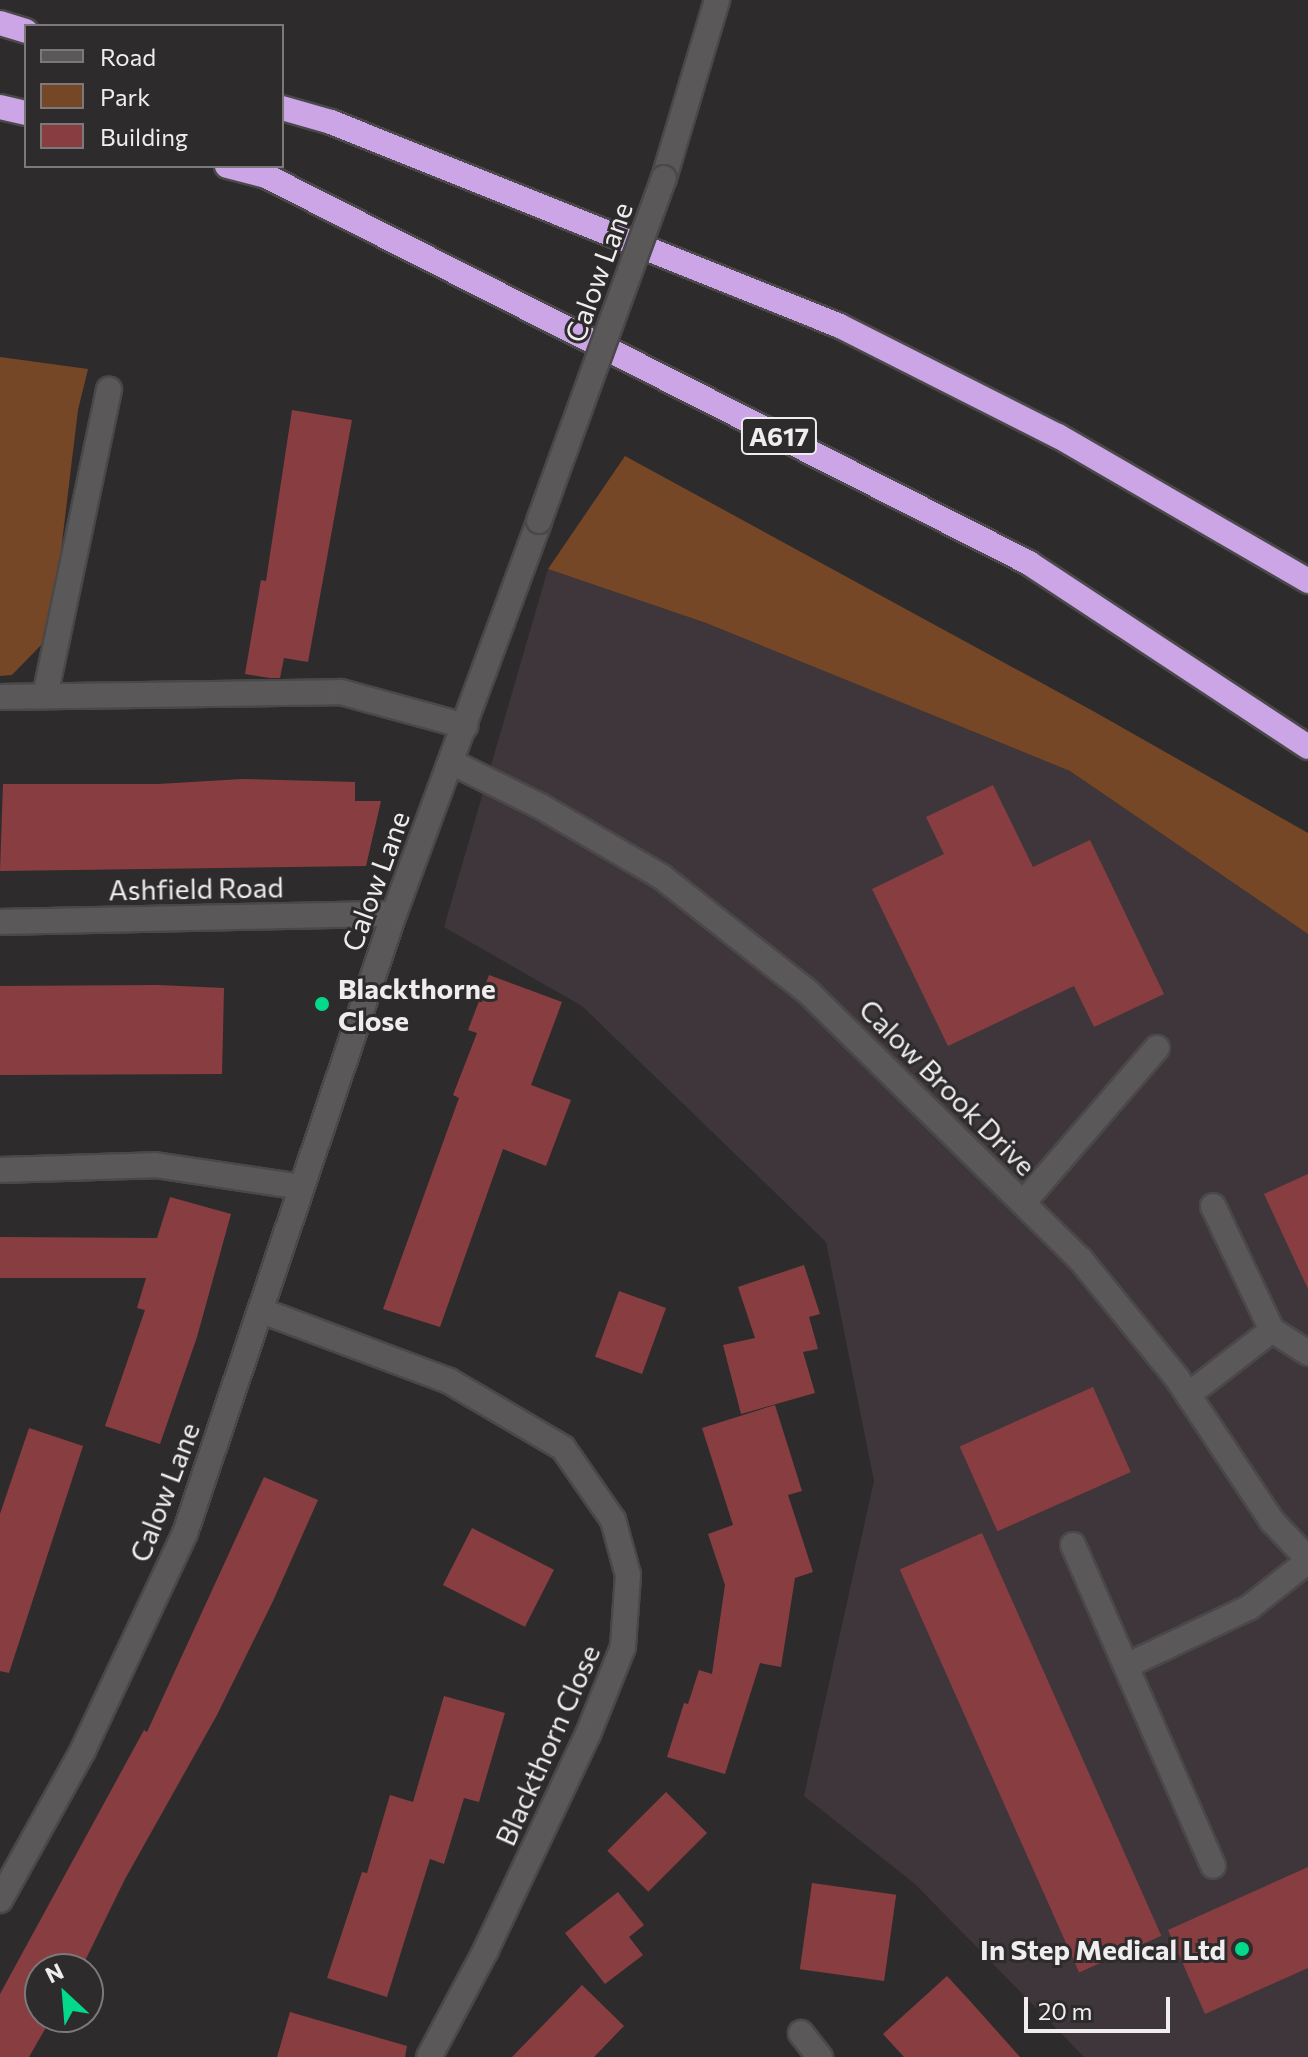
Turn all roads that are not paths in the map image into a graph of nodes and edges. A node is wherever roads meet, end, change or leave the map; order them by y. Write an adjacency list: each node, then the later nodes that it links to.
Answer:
1 (717, 0): 12 (street, Calow Lane, bridge)
2 (0, 23): 3 (highway)
3 (24, 30)
4 (0, 107): 6 (highway)
5 (284, 109): 9 (highway)
6 (24, 113)
7 (233, 168): 13 (highway, A617)
8 (109, 390): 10 (street)
9 (1308, 581)
10 (45, 696): 11 (street); 12 (street)
11 (0, 697)
12 (465, 726): 14 (street, Calow Lane)
13 (1308, 747)
14 (451, 762): 15 (street, Calow Lane); 20 (street, Calow Brook Drive)
15 (394, 914): 16 (street, Ashfield Road); 19 (street, Calow Lane)
16 (0, 922)
17 (1157, 1048): 20 (street)
18 (0, 1170): 19 (street)
19 (300, 1187): 22 (street, Calow Lane)
20 (1023, 1203): 25 (street, Calow Brook Drive)
21 (1213, 1206): 23 (street)
22 (262, 1311): 30 (street, Calow Lane); 32 (street, Blackthorn Close)
23 (1272, 1330): 24 (street); 25 (street)
24 (1308, 1353)
25 (1188, 1395): 27 (street, Calow Brook Drive)
26 (1073, 1545): 28 (street)
27 (1308, 1560): 28 (street)
28 (1126, 1666): 29 (street)
29 (1213, 1866)
30 (0, 1900)
31 (801, 2033): 33 (street)
32 (429, 2057)
33 (820, 2057)

